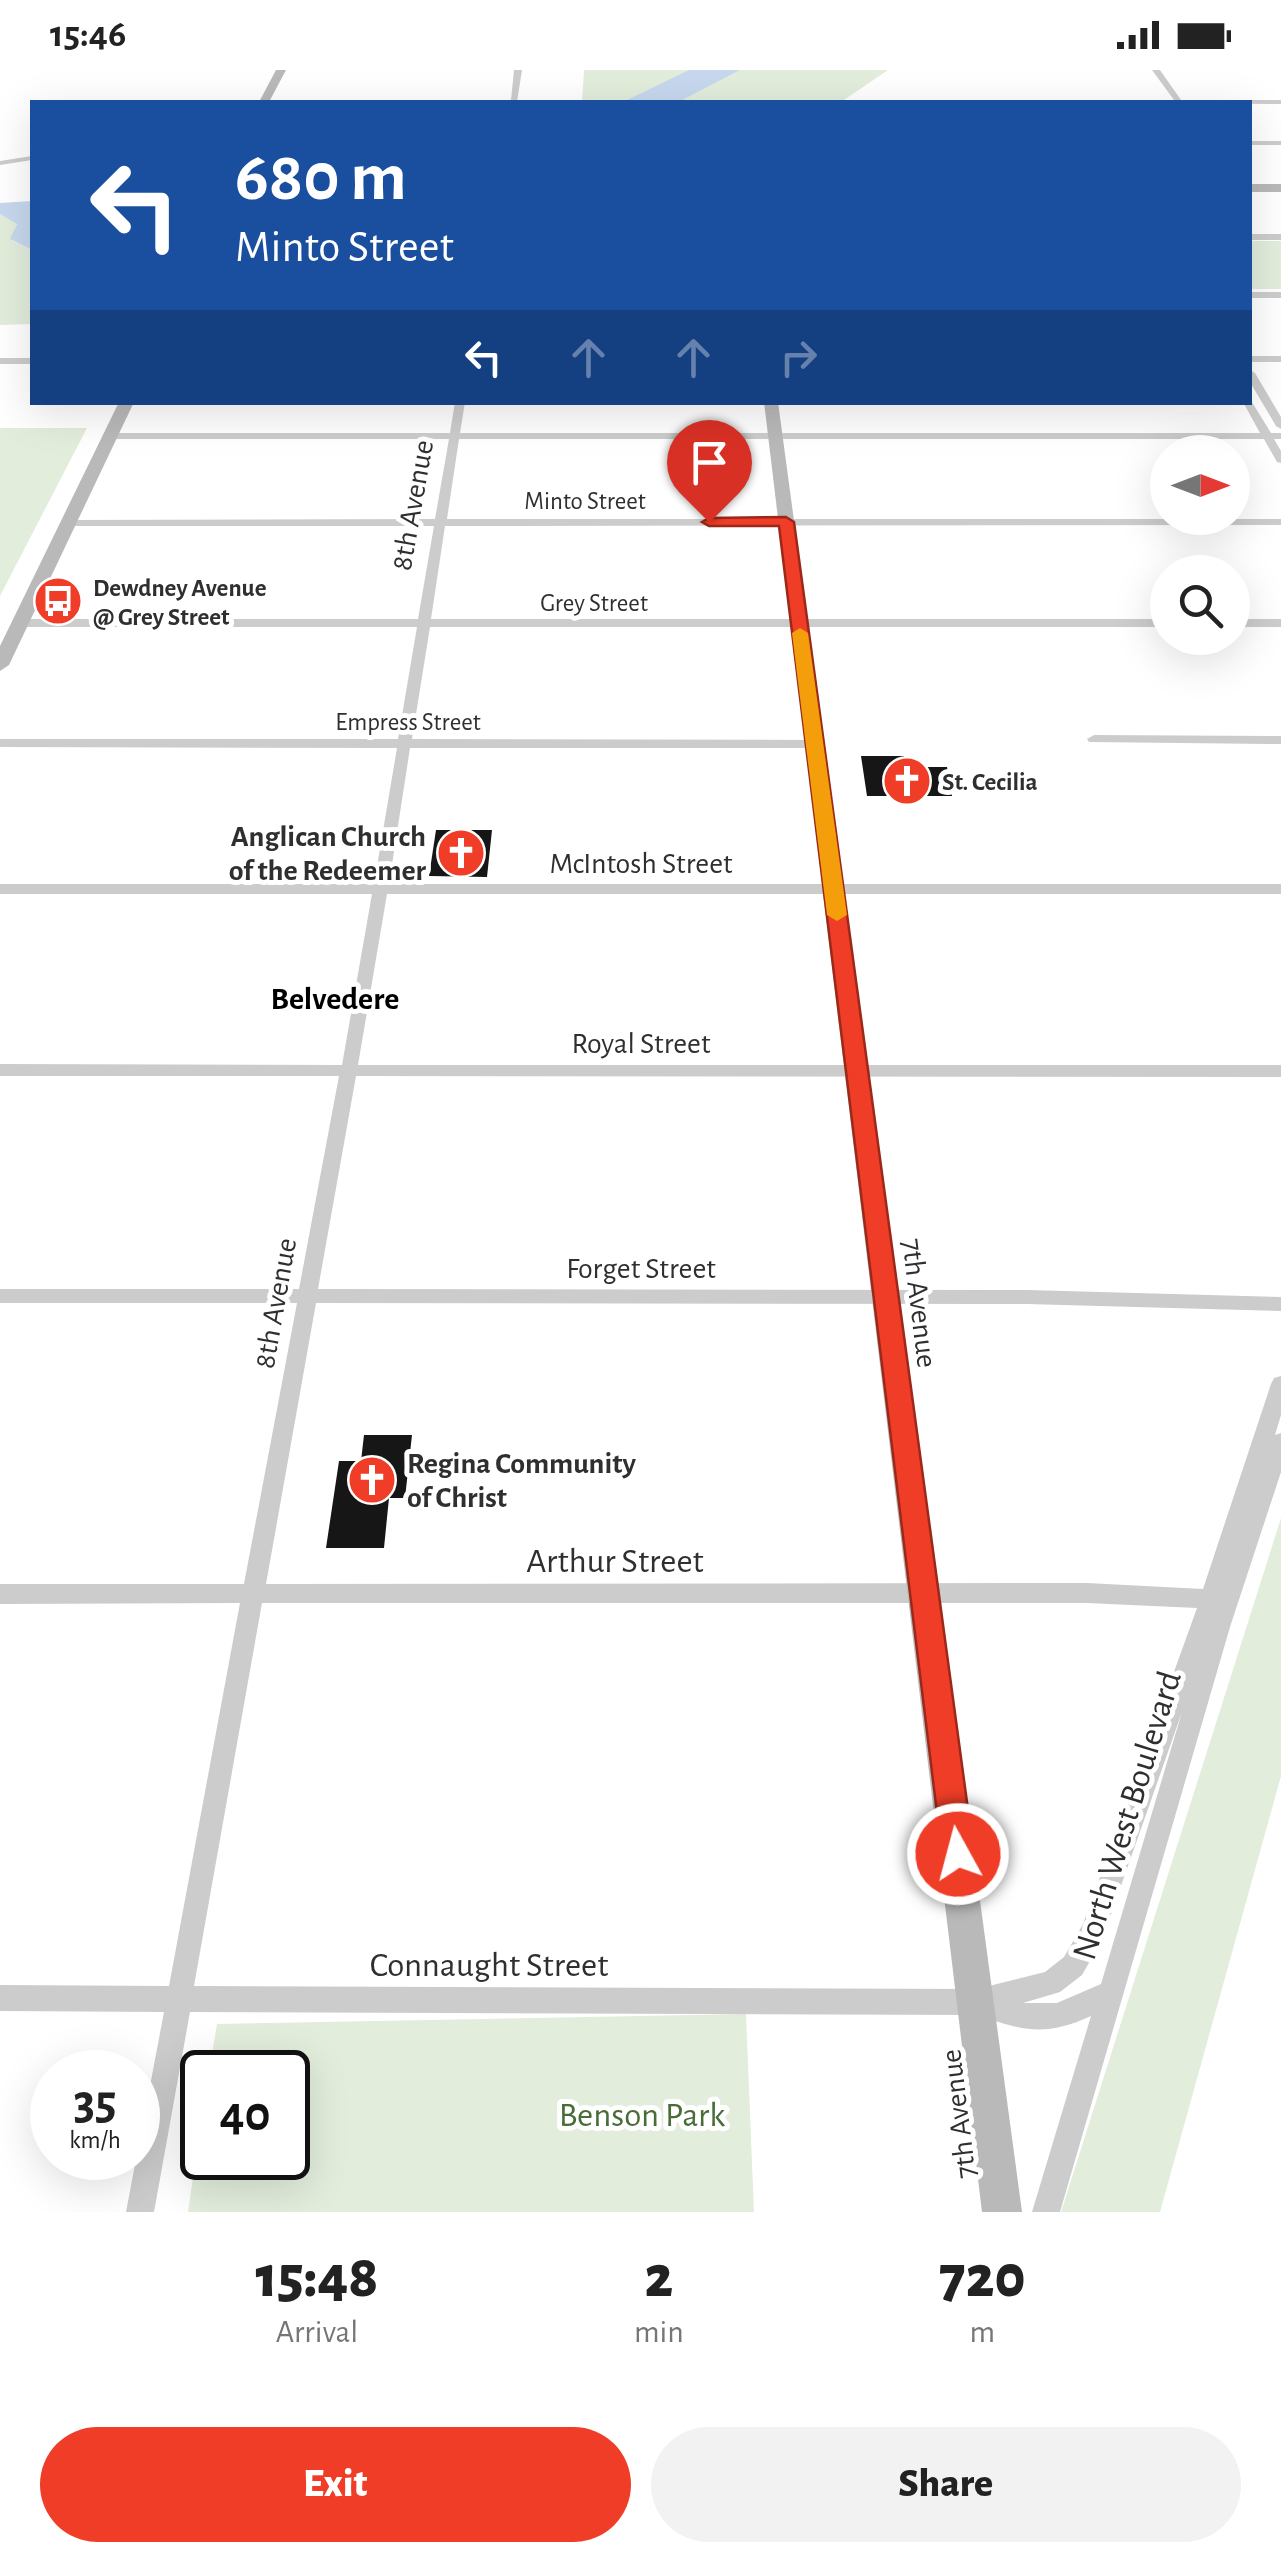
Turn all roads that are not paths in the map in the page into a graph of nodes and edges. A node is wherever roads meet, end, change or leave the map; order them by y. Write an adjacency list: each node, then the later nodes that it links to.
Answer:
1 (281, 70): 5 (street)
2 (518, 70): 7 (street)
3 (1156, 70): 8 (street)
4 (291, 86): 6 (street)
5 (265, 100)
6 (285, 100)
7 (514, 100)
8 (1178, 100)
9 (1252, 102): 10 (street)
10 (1281, 102)
11 (1252, 143): 12 (street)
12 (1281, 143)
13 (30, 158): 14 (street)
14 (0, 163)
15 (1252, 188): 16 (street)
16 (1281, 188)
17 (1252, 237): 18 (street)
18 (1281, 237)
19 (1281, 294): 20 (street)
20 (1252, 295)
21 (1252, 360): 22 (street)
22 (1281, 360)
23 (0, 361): 24 (street)
24 (30, 361)
25 (1252, 376): 30 (street)
26 (126, 405): 31 (street)
27 (459, 405): 32 (street, 8th Avenue)
28 (771, 405): 33 (street, 7th Avenue)
29 (1250, 405): 34 (street)
30 (1281, 426)
31 (111, 436): 32 (street); 39 (street)
32 (454, 436): 33 (street); 40 (street, 8th Avenue)
33 (776, 436): 34 (street); 37 (street, 7th Avenue)
34 (1268, 436): 35 (street); 36 (street)
35 (1281, 436)
36 (1281, 460)
37 (786, 522): 38 (street, Minto Street); 40 (street, Minto Street); 46 (street, 7th Avenue)
38 (1281, 522)
39 (68, 523): 40 (street, Minto Street); 41 (street)
40 (438, 523): 45 (street, 8th Avenue)
41 (20, 623): 45 (street, Grey Street); 47 (street)
42 (1150, 623): 46 (street, Grey Street)
43 (1250, 623): 44 (street)
44 (1281, 623)
45 (422, 624): 46 (street, Grey Street); 51 (street, 8th Avenue)
46 (799, 624): 52 (street, 7th Avenue)
47 (0, 665)
48 (1094, 739): 49 (street)
49 (1281, 740)
50 (0, 743): 51 (street, Empress Street)
51 (402, 743): 52 (street, Empress Street); 55 (street, 8th Avenue)
52 (816, 744): 56 (street, 7th Avenue)
53 (0, 889): 55 (street, McIntosh Street)
54 (1281, 889): 56 (street, McIntosh Street)
55 (378, 890): 56 (street, McIntosh Street); 57 (street, 8th Avenue)
56 (834, 890): 59 (street, 7th Avenue)
57 (347, 1069): 58 (street, Royal Street); 59 (street, Royal Street); 63 (street, 8th Avenue)
58 (0, 1070)
59 (857, 1071): 60 (street, Royal Street); 62 (street, 7th Avenue)
60 (1281, 1071)
61 (0, 1296): 63 (street, Forget Street)
62 (888, 1298): 63 (street, Forget Street); 64 (street, Forget Street); 69 (street, 7th Avenue)
63 (307, 1299): 68 (street, 8th Avenue)
64 (1281, 1304)
65 (1281, 1384): 70 (street, North West Boulevard)
66 (1281, 1441): 70 (street, North West Boulevard)
67 (0, 1594): 68 (street, Arthur Street)
68 (251, 1595): 69 (street, Arthur Street); 72 (street, 8th Avenue)
69 (924, 1595): 70 (street, Arthur Street); 74 (street, 7th Avenue)
70 (1220, 1598): 71 (street, North West Boulevard); 74 (street, North West Boulevard)
71 (1108, 1994): 74 (street); 77 (street, North West Boulevard)
72 (178, 1996): 73 (street, Connaught Street); 74 (street, Connaught Street); 75 (street, 8th Avenue)
73 (0, 1998)
74 (977, 2002): 76 (street, 7th Avenue)
75 (140, 2212)
76 (1002, 2212)
77 (1046, 2212)

